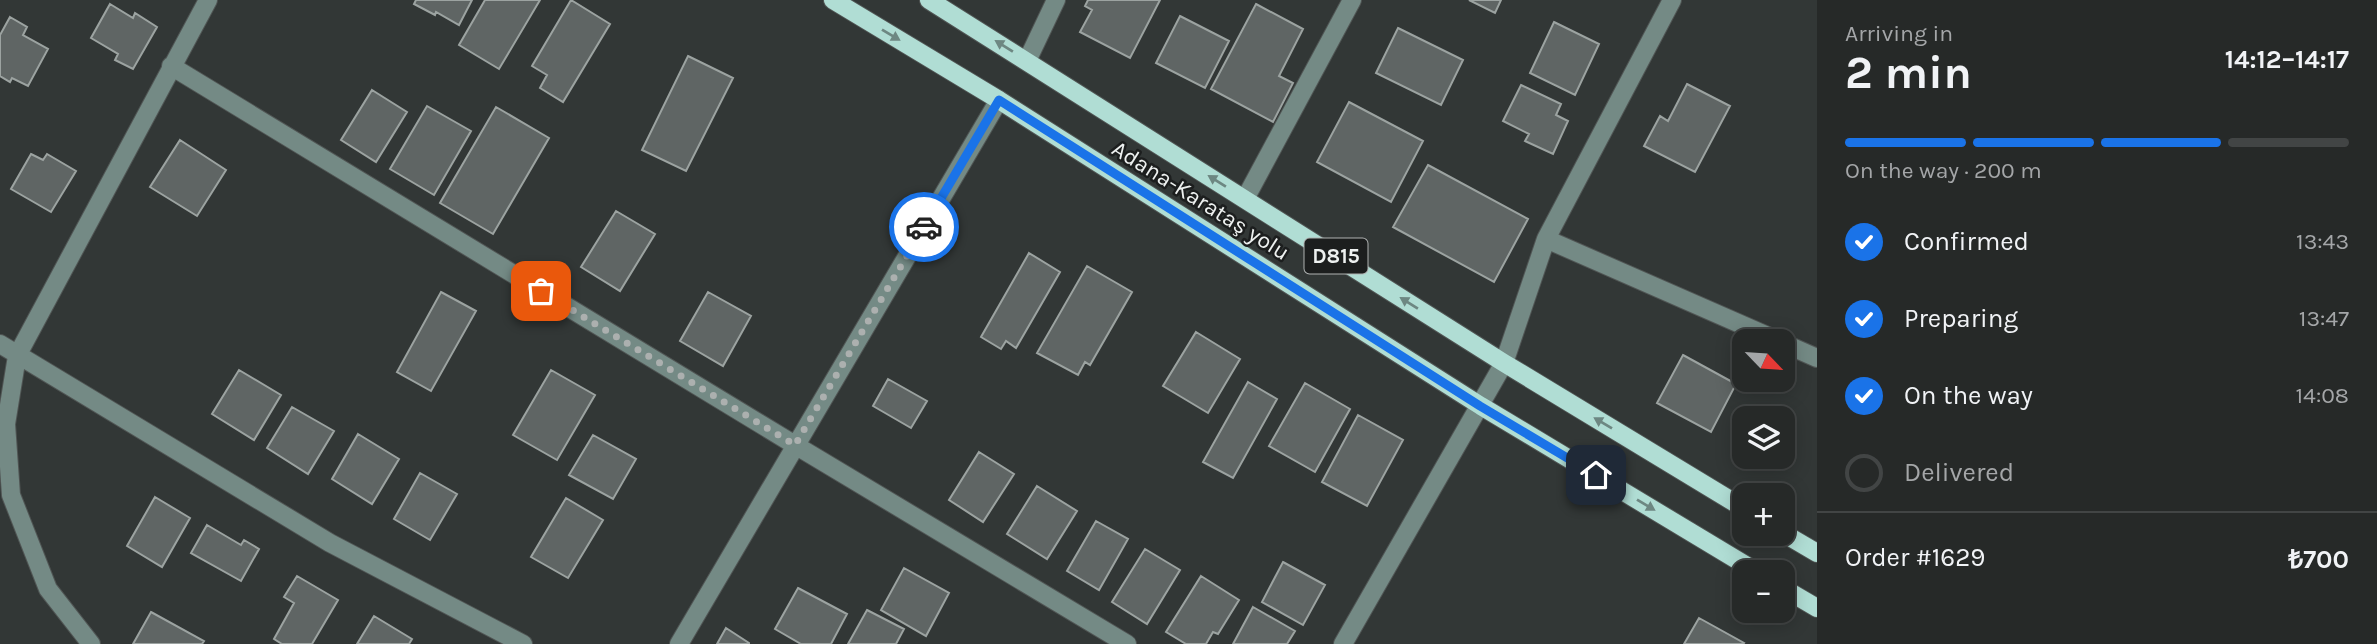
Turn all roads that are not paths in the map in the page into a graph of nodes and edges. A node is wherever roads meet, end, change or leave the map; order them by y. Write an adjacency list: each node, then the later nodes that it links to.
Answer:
1 (208, 0): 8 (street)
2 (833, 0): 9 (main road, Adana-Karataş yolu / D815, one-way to 9)
3 (929, 0): 7 (main road, Adana-Karataş yolu / D815, one-way to 3)
4 (1056, 0): 7 (street)
5 (1352, 0): 10 (street)
6 (1672, 0): 11 (street)
7 (1027, 61): 10 (main road, Adana-Karataş yolu / D815, one-way to 7)
8 (171, 66): 15 (street); 19 (street)
9 (999, 100): 18 (main road, Adana-Karataş yolu / D815); 19 (street)
10 (1245, 199): 17 (main road, Adana-Karataş yolu / D815, one-way to 10)
11 (1546, 239): 12 (street); 17 (street)
12 (1751, 329)
13 (0, 344): 15 (street)
14 (1796, 349): 16 (street)
15 (17, 356): 26 (street); 27 (street)
16 (1817, 358)
17 (1504, 363): 18 (street); 20 (main road, Adana-Karataş yolu / D815, one-way to 17)
18 (1480, 406): 23 (main road, Adana-Karataş yolu / D815, one-way to 23); 30 (street)
19 (795, 445): 28 (street); 29 (street)
20 (1732, 501)
21 (1795, 540): 22 (main road)
22 (1817, 553)
23 (1737, 560)
24 (1795, 595): 25 (main road)
25 (1817, 608)
26 (90, 644)
27 (523, 644)
28 (679, 644)
29 (1127, 644)
30 (1343, 644)

